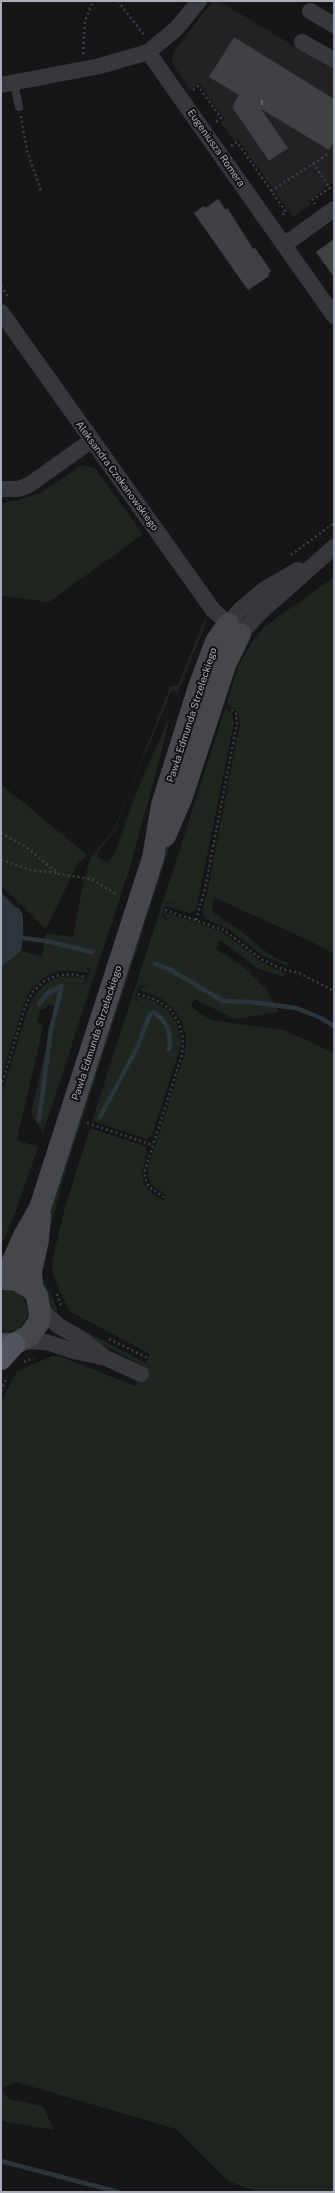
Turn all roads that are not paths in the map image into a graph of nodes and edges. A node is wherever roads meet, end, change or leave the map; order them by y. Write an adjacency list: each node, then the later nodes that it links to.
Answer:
1 (198, 1): 5 (street)
2 (310, 11): 3 (street)
3 (334, 25)
4 (302, 42): 6 (street)
5 (147, 45): 7 (street); 10 (street, Eugeniusza Romera)
6 (334, 60)
7 (8, 84): 8 (lane)
8 (19, 107)
9 (327, 210): 10 (street)
10 (284, 245): 12 (street, Eugeniusza Romera)
11 (1, 312): 13 (street, Aleksandra Czekanowskiego)
12 (334, 316)
13 (92, 440): 14 (street); 16 (street, Aleksandra Czekanowskiego)
14 (1, 489)
15 (330, 550): 16 (street, Pawła Edmunda Strzeleckiego)
16 (234, 629): 17 (main road, Pawła Edmunda Strzeleckiego)
17 (40, 1208): 18 (main road, Pawła Edmunda Strzeleckiego); 19 (main road, Pawła Edmunda Strzeleckiego)
18 (1, 1278): 19 (main road)
19 (42, 1295): 20 (main road, Pawła Edmunda Strzeleckiego); 21 (street)
20 (9, 1347): 21 (street)
21 (106, 1358): 22 (street)
22 (141, 1374)

